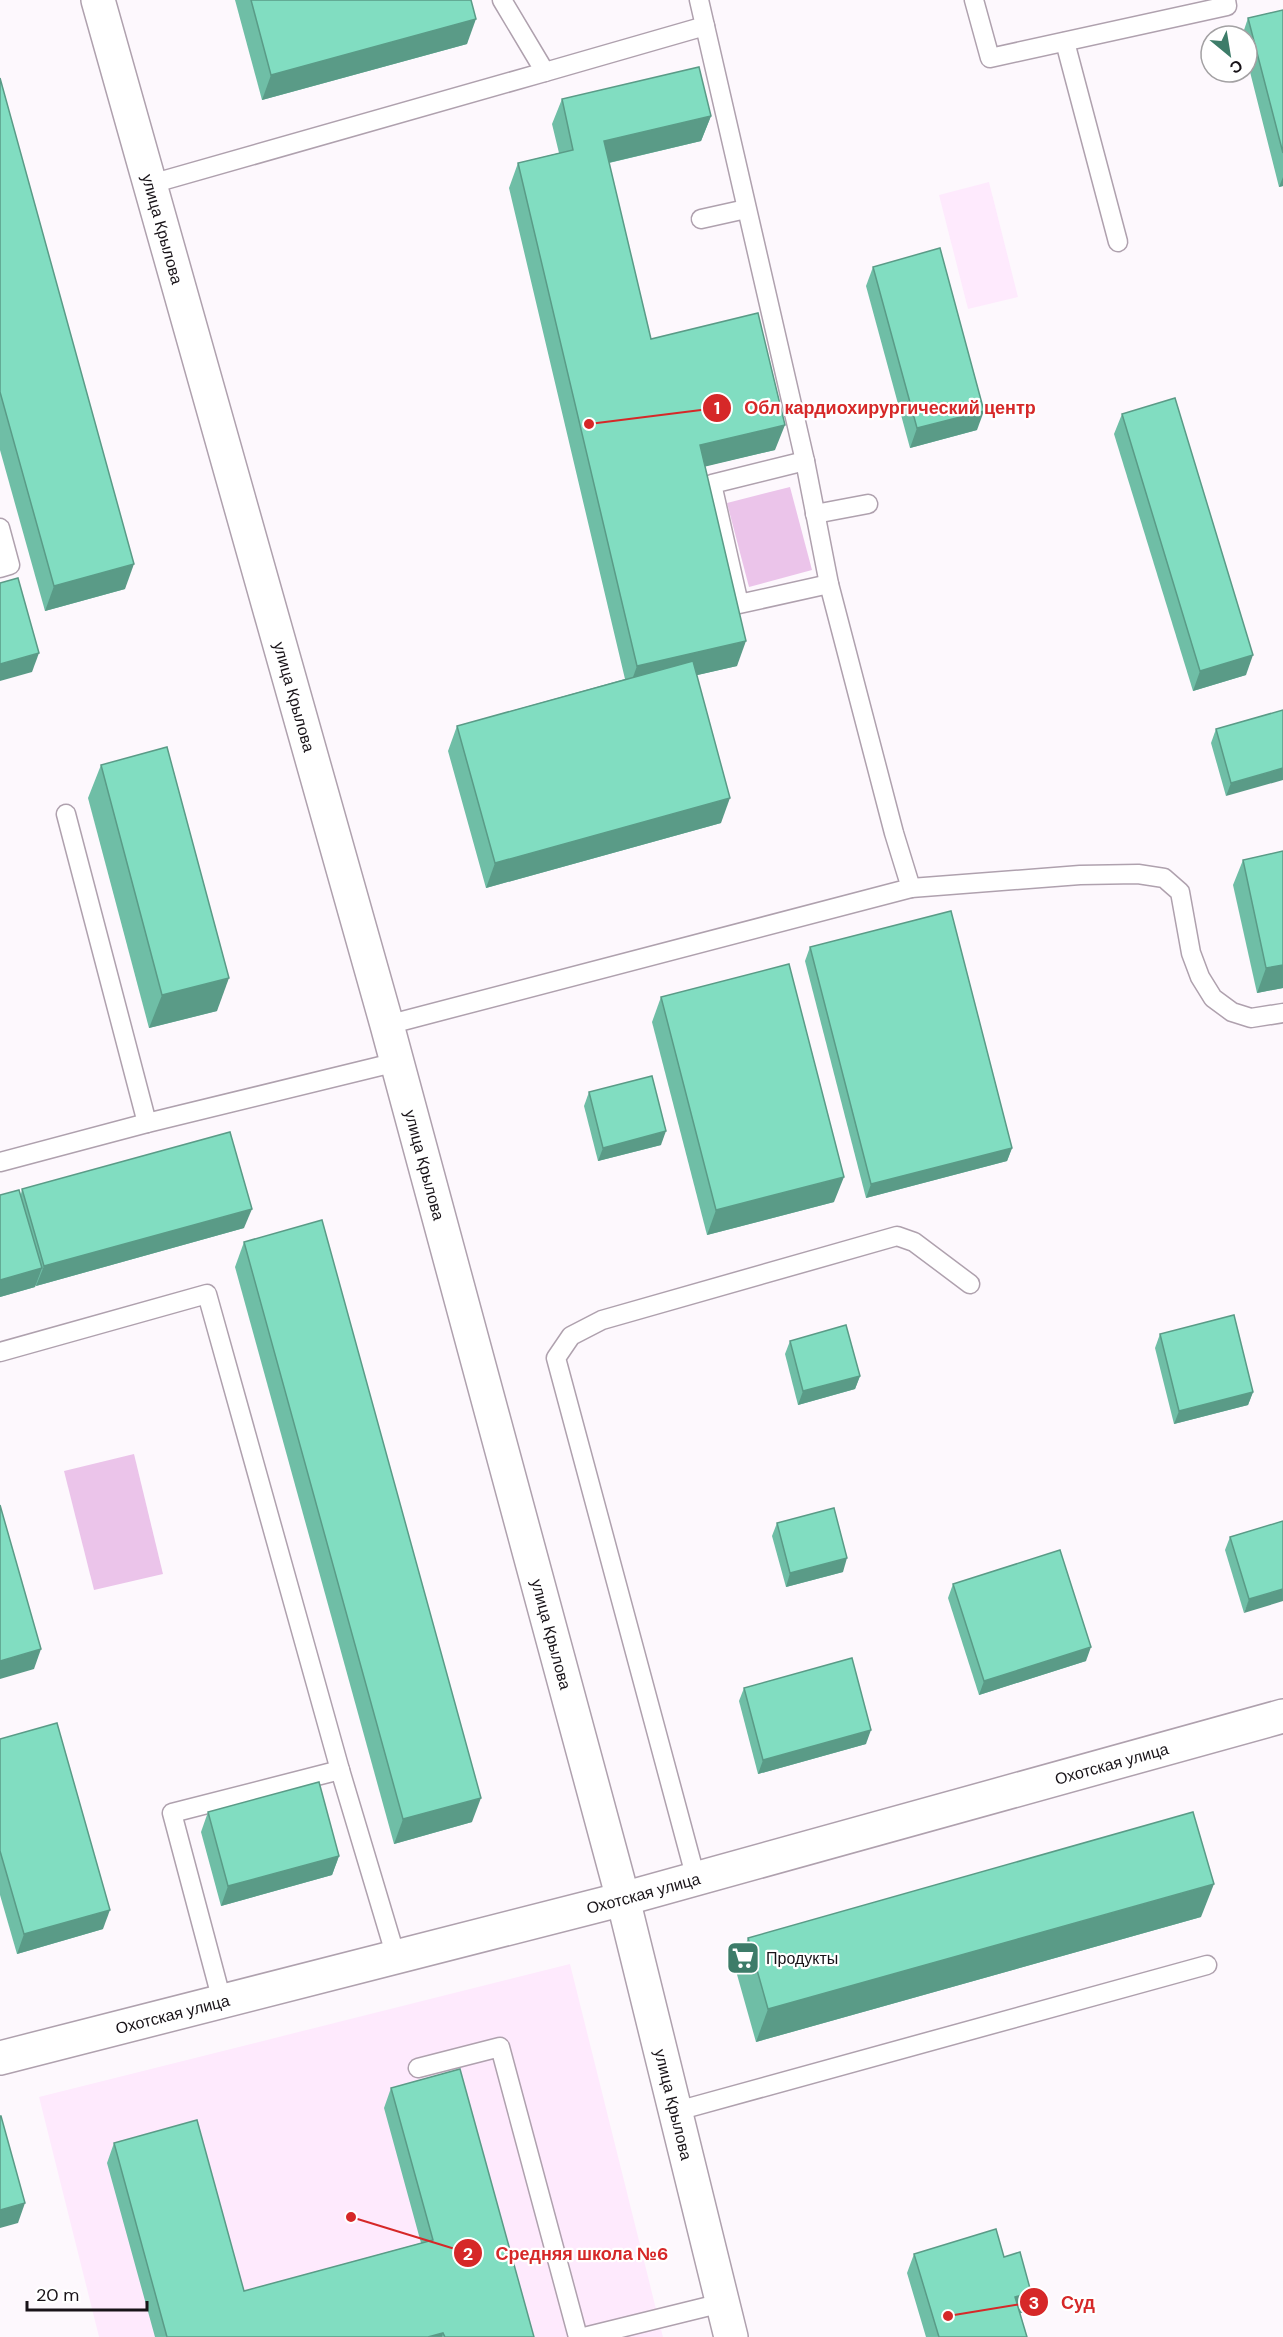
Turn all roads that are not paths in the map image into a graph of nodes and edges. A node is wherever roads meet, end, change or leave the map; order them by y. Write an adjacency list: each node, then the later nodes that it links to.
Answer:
1 (98, 0): 9 (street, улица Крылова)
2 (502, 0): 8 (lane)
3 (699, 0): 6 (lane)
4 (974, 0): 7 (lane)
5 (1226, 0): 7 (lane)
6 (705, 26): 8 (lane); 10 (lane)
7 (1065, 42): 12 (lane)
8 (545, 72): 9 (lane)
9 (151, 184): 22 (street, улица Крылова)
10 (746, 209): 11 (lane); 13 (lane)
11 (701, 219)
12 (1118, 242)
13 (805, 461): 15 (lane); 18 (lane)
14 (868, 504): 15 (lane)
15 (815, 514): 18 (lane)
16 (0, 528): 17 (lane)
17 (0, 568)
18 (829, 584): 20 (lane)
19 (66, 814): 24 (lane)
20 (911, 888): 21 (lane); 22 (lane)
21 (1283, 1013)
22 (387, 1025): 23 (street, улица Крылова)
23 (397, 1062): 24 (lane); 31 (street, улица Крылова)
24 (147, 1123): 25 (lane)
25 (0, 1162)
26 (970, 1284): 30 (lane)
27 (0, 1352): 29 (lane)
28 (1283, 1716): 30 (street, Охотская улица)
29 (340, 1770): 32 (lane); 34 (lane)
30 (696, 1879): 31 (street, Охотская улица)
31 (623, 1899): 32 (street, Охотская улица); 37 (street, улица Крылова)
32 (396, 1957): 34 (street, Охотская улица)
33 (1207, 1965): 37 (lane)
34 (222, 2001): 35 (street, Охотская улица)
35 (0, 2058)
36 (418, 2068): 39 (lane)
37 (676, 2110): 38 (street, улица Крылова)
38 (722, 2303): 40 (lane); 41 (street, улица Крылова)
39 (578, 2337)
40 (584, 2337)
41 (731, 2337)

